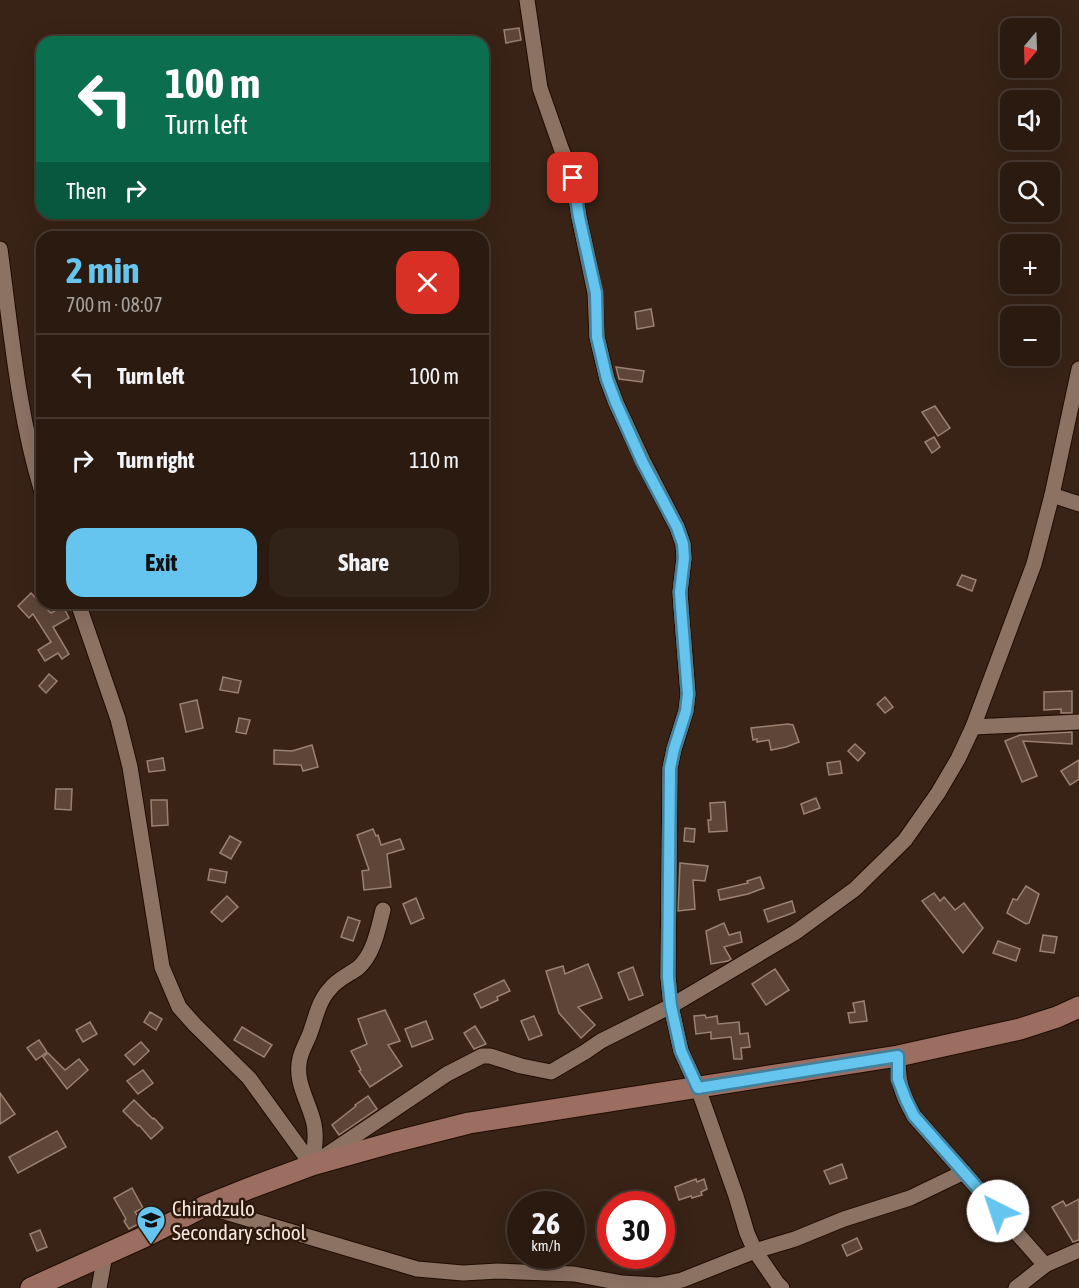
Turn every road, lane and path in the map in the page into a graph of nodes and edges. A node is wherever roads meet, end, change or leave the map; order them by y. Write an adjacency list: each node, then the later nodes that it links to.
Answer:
1 (527, 0): 11 (street)
2 (0, 249): 4 (street)
3 (1079, 369): 5 (street)
4 (36, 470)
5 (1052, 495): 6 (street); 9 (street)
6 (1079, 504)
7 (80, 609): 15 (street)
8 (1079, 722): 9 (street)
9 (973, 727): 11 (street)
10 (383, 910): 15 (street)
11 (671, 1006): 14 (street); 15 (street)
12 (1079, 1007): 13 (main road)
13 (898, 1056): 14 (main road); 16 (street)
14 (698, 1088): 15 (main road); 19 (street)
15 (312, 1165): 17 (main road)
16 (964, 1172): 19 (street); 21 (street)
17 (205, 1206): 20 (main road); 22 (street)
18 (1079, 1250): 21 (street)
19 (755, 1251): 22 (street); 25 (street)
20 (105, 1255): 23 (main road); 24 (street)
21 (1045, 1265): 26 (street)
22 (681, 1284)
23 (32, 1288)
24 (99, 1288)
25 (782, 1288)
26 (1016, 1288)

